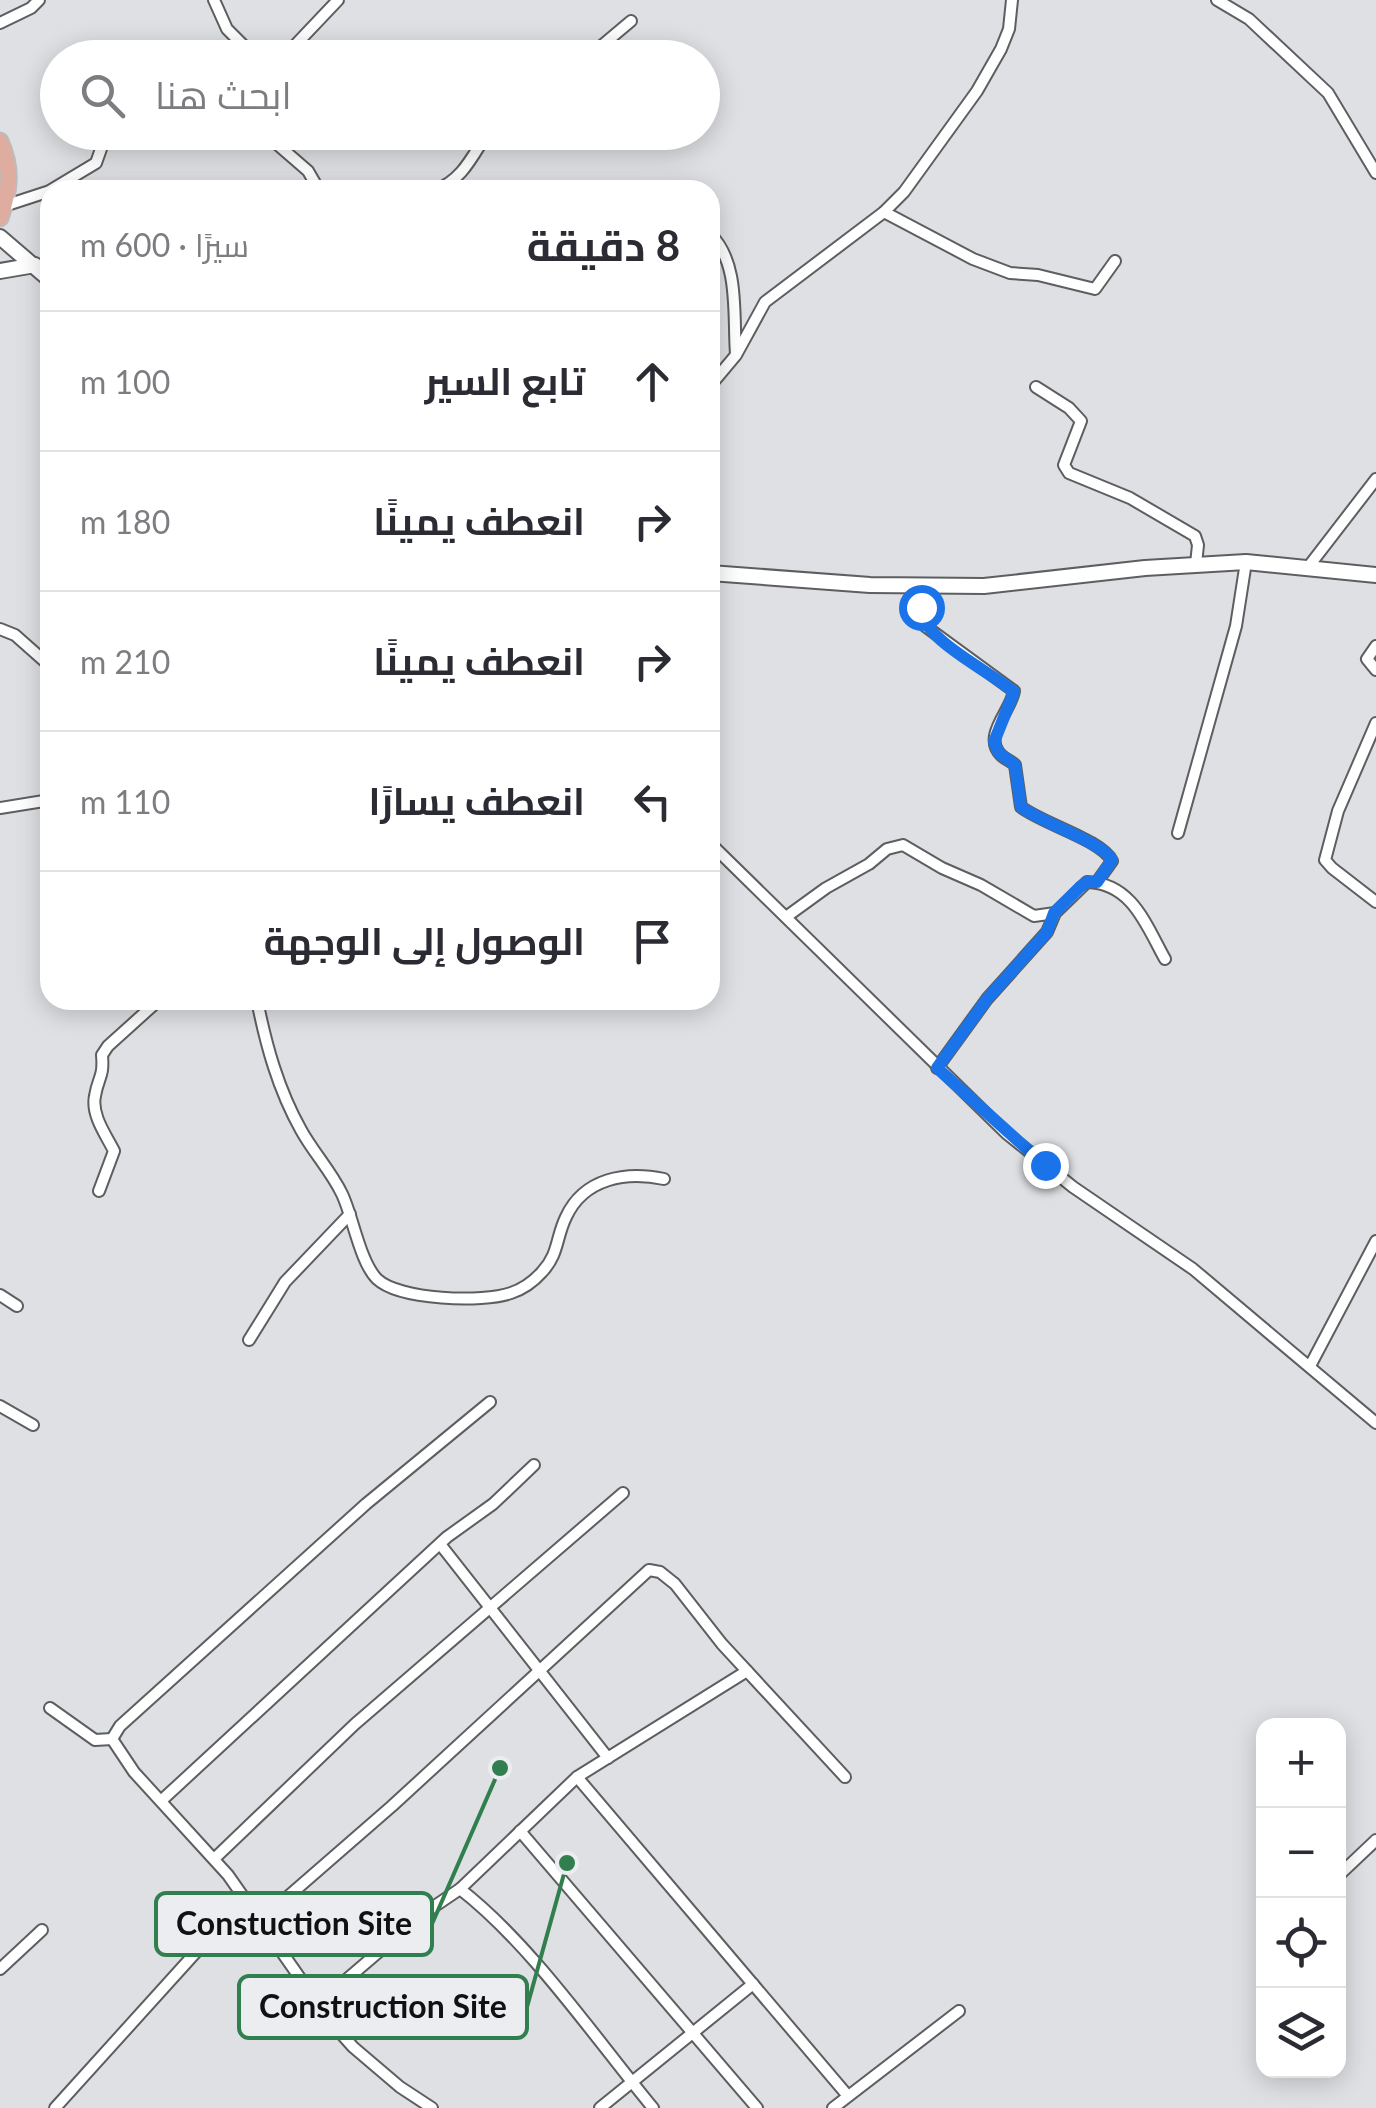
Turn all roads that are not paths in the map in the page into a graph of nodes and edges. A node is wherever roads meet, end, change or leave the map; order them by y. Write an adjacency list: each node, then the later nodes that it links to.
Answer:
1 (38, 0): 7 (street)
2 (214, 0): 8 (street)
3 (1012, 0): 21 (street)
4 (1217, 0): 15 (street)
5 (334, 1): 9 (street)
6 (631, 21): 10 (street)
7 (0, 23)
8 (238, 40)
9 (299, 40)
10 (608, 40)
11 (0, 141): 20 (main road)
12 (100, 150): 16 (street)
13 (284, 150): 17 (street)
14 (479, 150): 18 (street)
15 (1376, 173)
16 (66, 180)
17 (313, 180)
18 (454, 180)
19 (40, 195): 20 (street)
20 (2, 212)
21 (884, 212): 24 (street); 28 (street)
22 (0, 237): 25 (street)
23 (720, 244): 28 (street)
24 (1115, 262)
25 (34, 265): 26 (street); 27 (street)
26 (0, 270)
27 (40, 271)
28 (736, 356): 29 (street)
29 (720, 374)
30 (1036, 387): 33 (street)
31 (1376, 479): 34 (street)
32 (1246, 562): 33 (street); 34 (street); 45 (street)
33 (1196, 564): 37 (street)
34 (1309, 566): 36 (street)
35 (720, 574): 37 (street)
36 (1376, 574)
37 (932, 585): 47 (street)
38 (0, 629): 40 (street)
39 (1376, 646): 41 (street)
40 (40, 658)
41 (1376, 670)
42 (1376, 723): 48 (street)
43 (40, 802): 44 (street)
44 (0, 808)
45 (1178, 833)
46 (720, 854): 50 (street)
47 (1097, 882): 49 (street); 51 (street)
48 (1376, 902)
49 (1054, 913): 50 (street); 54 (street)
50 (786, 917): 54 (street)
51 (1164, 959)
52 (148, 1010): 56 (street)
53 (259, 1010): 57 (street)
54 (937, 1068): 62 (street)
55 (664, 1180): 57 (street)
56 (99, 1191)
57 (350, 1214): 61 (street)
58 (1376, 1241): 62 (street)
59 (0, 1295): 60 (street)
60 (17, 1306)
61 (249, 1340)
62 (1310, 1366): 65 (street)
63 (490, 1402): 74 (street)
64 (0, 1406): 66 (street)
65 (1376, 1422)
66 (33, 1425)
67 (534, 1465): 69 (street)
68 (623, 1493): 70 (street)
69 (440, 1544): 70 (street); 78 (street)
70 (490, 1606): 71 (street); 81 (street)
71 (538, 1671): 72 (street); 75 (street); 85 (street)
72 (747, 1671): 75 (street); 77 (street)
73 (50, 1708): 74 (street)
74 (112, 1739): 78 (street)
75 (608, 1758): 76 (street)
76 (577, 1777): 79 (street); 88 (street)
77 (845, 1777)
78 (162, 1800): 81 (street)
79 (520, 1832): 83 (street); 91 (street)
80 (1376, 1840): 82 (street)
81 (214, 1859): 84 (street)
82 (1346, 1868)
83 (460, 1889): 89 (street); 92 (street)
84 (245, 1898): 85 (street); 94 (street)
85 (261, 1920): 89 (street)
86 (42, 1930): 87 (street)
87 (0, 1969)
88 (752, 1984): 91 (street); 93 (street)
89 (319, 2003): 95 (street)
90 (960, 2012): 93 (street)
91 (692, 2032): 92 (street); 98 (street)
92 (631, 2081): 96 (street); 97 (street)
93 (848, 2096): 99 (street)
94 (55, 2108)
95 (432, 2108)
96 (600, 2108)
97 (653, 2108)
98 (757, 2108)
99 (832, 2108)

